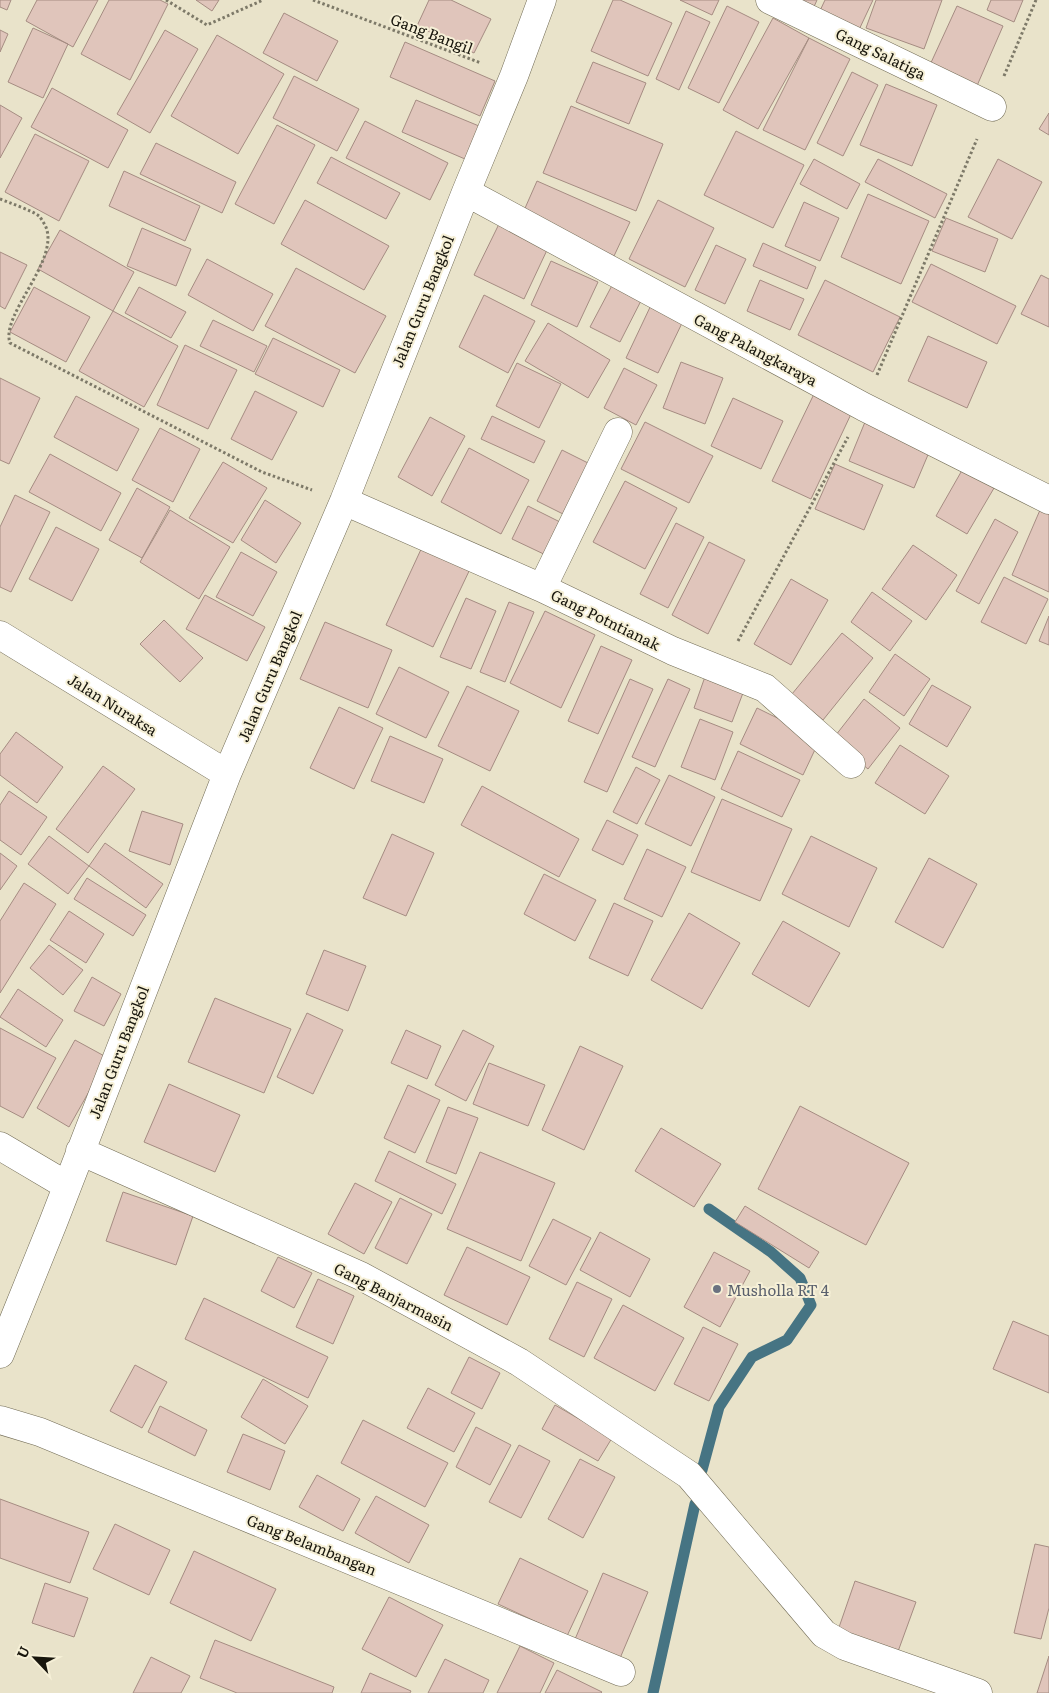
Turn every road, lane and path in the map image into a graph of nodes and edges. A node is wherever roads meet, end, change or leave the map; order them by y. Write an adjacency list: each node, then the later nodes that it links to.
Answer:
1 (166, 0): 2 (path)
2 (263, 0)
3 (313, 0): 7 (path, Gang Bangil)
4 (542, 0): 7 (street, Jalan Guru Bangkol)
5 (770, 0): 8 (street, Gang Salatiga)
6 (1036, 0): 8 (path)
7 (514, 76): 9 (street, Jalan Guru Bangkol)
8 (992, 106): 11 (path)
9 (466, 192): 11 (street, Gang Palangkaraya); 14 (street, Jalan Guru Bangkol)
10 (0, 199): 14 (path)
11 (864, 407): 13 (street, Gang Palangkaraya); 17 (path)
12 (618, 432): 15 (street)
13 (1049, 500)
14 (344, 501): 15 (street, Gang Potntianak); 19 (street, Jalan Guru Bangkol)
15 (542, 588): 17 (street, Gang Potntianak)
16 (0, 635): 19 (street, Jalan Nuraksa)
17 (722, 670): 18 (street, Gang Potntianak)
18 (851, 764)
19 (226, 774): 21 (street, Jalan Guru Bangkol)
20 (0, 1146): 22 (street)
21 (80, 1151): 22 (street, Jalan Guru Bangkol); 26 (street, Gang Banjarmasin)
22 (66, 1184): 23 (street, Jalan Guru Bangkol)
23 (0, 1354)
24 (0, 1420): 25 (street, Gang Belambangan)
25 (622, 1672)
26 (978, 1693)

